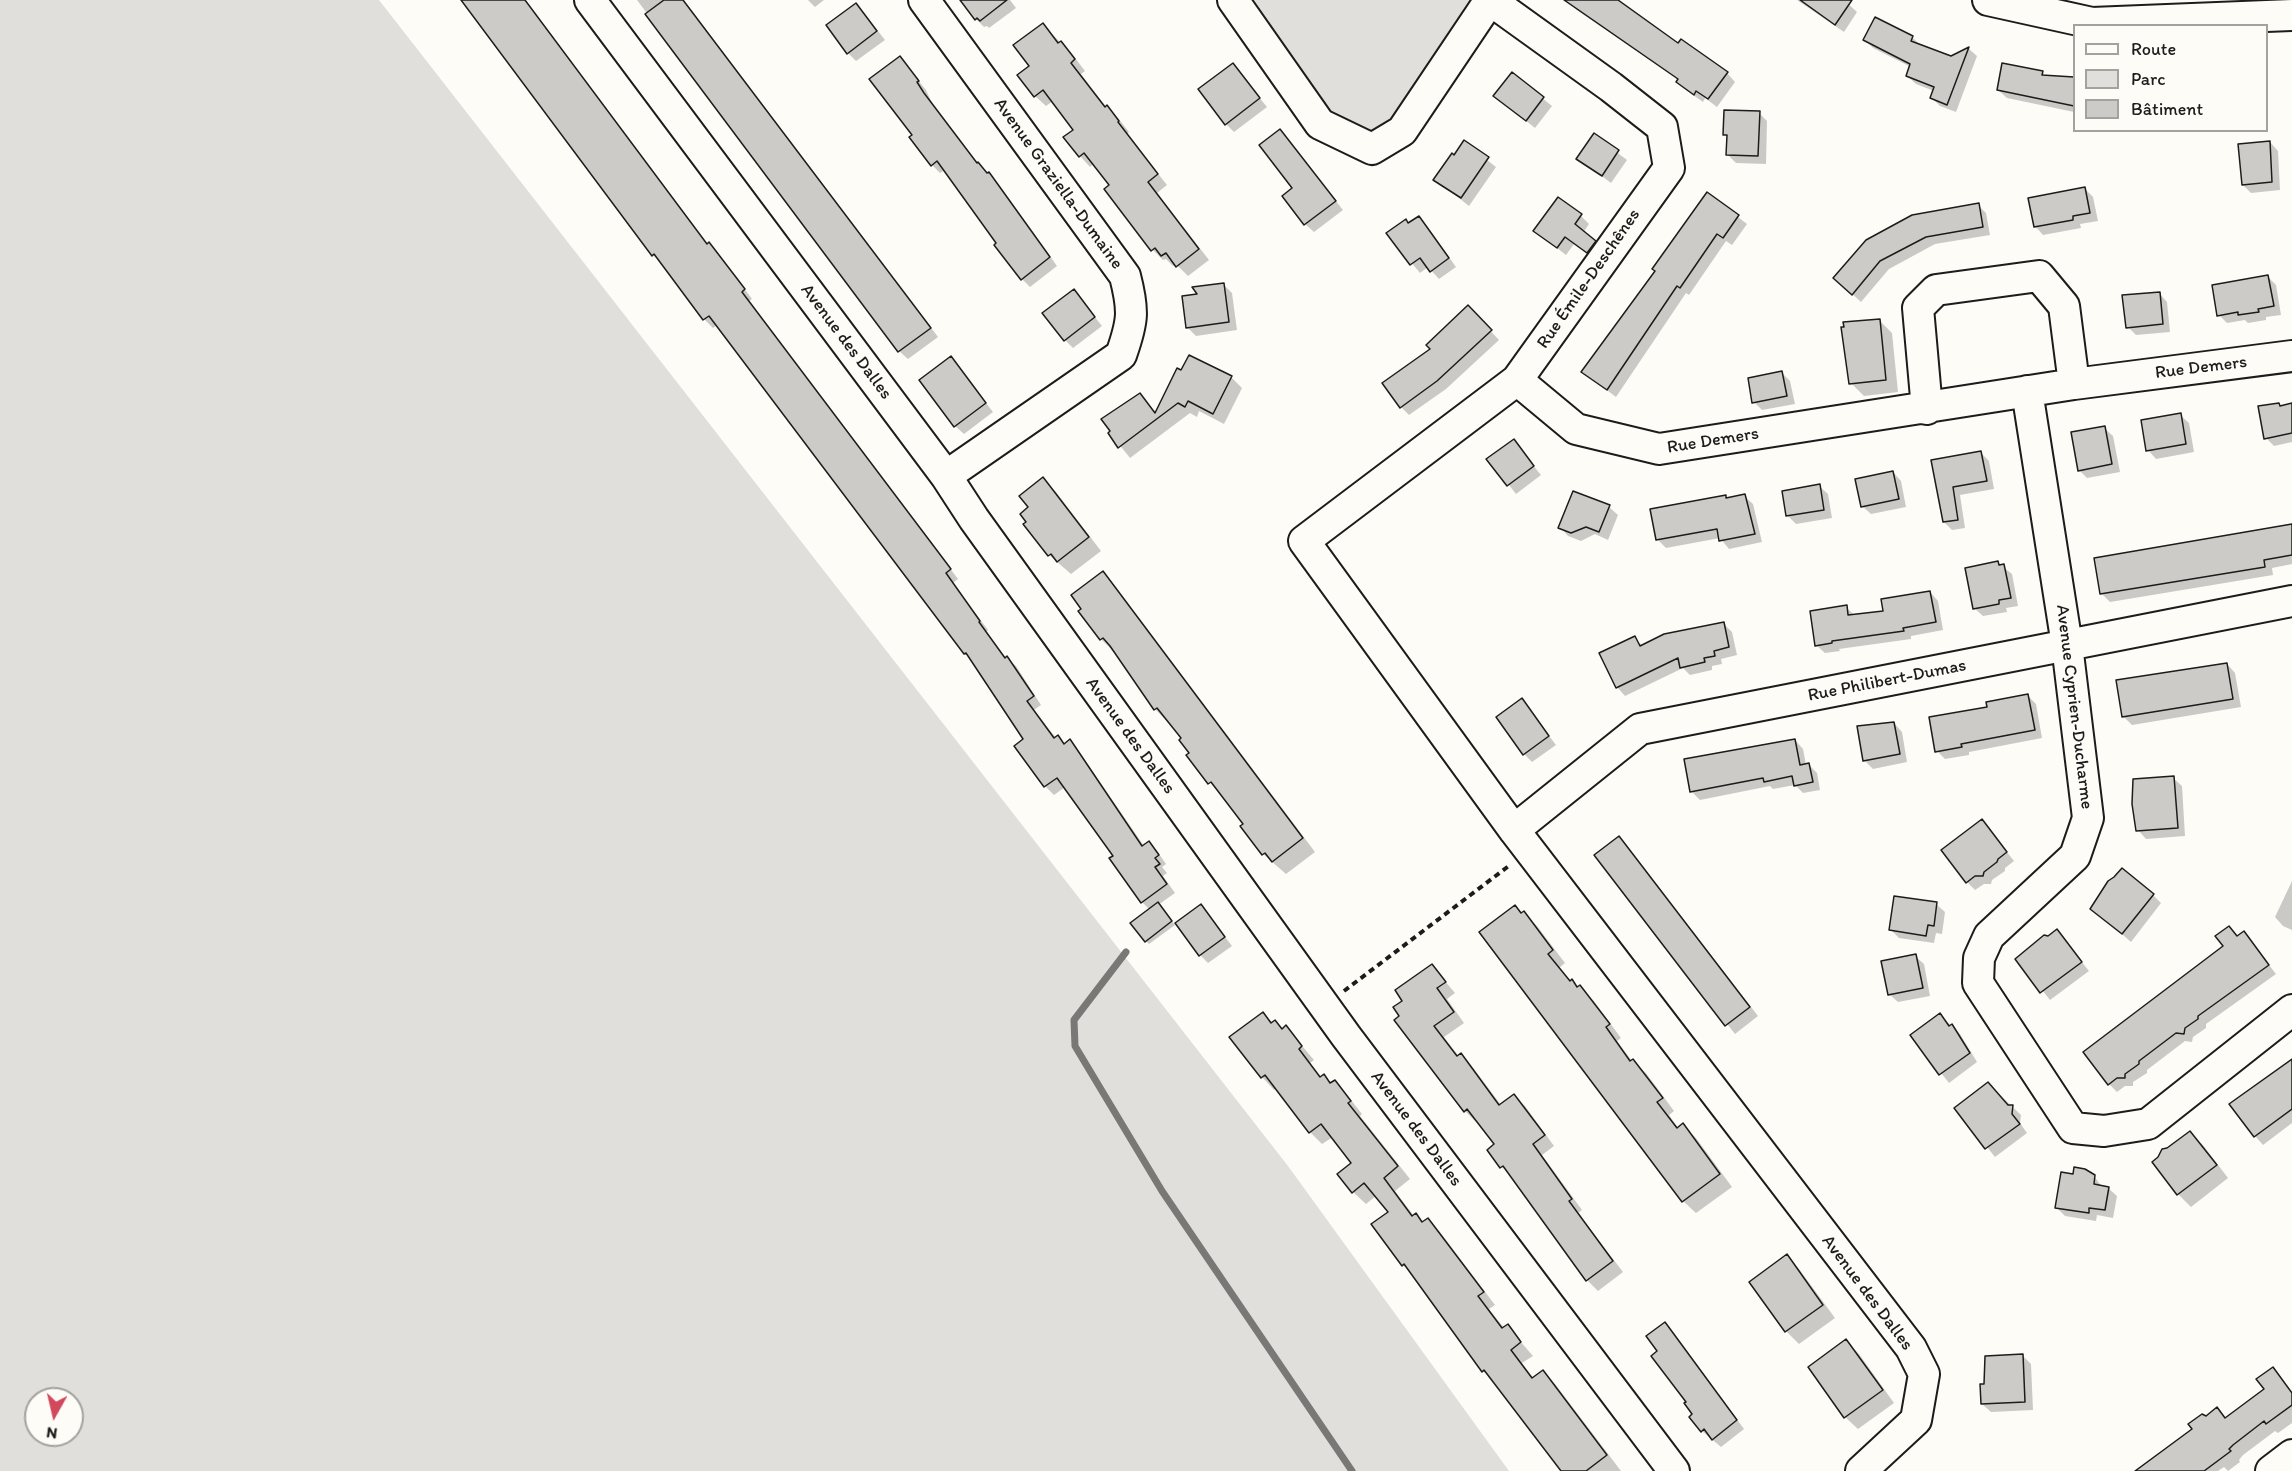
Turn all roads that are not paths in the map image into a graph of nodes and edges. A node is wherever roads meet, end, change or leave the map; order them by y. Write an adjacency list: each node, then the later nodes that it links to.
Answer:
1 (590, 0): 12 (street, Avenue des Dalles)
2 (924, 0): 12 (street, Avenue Graziella-Dumaine)
3 (1233, 0): 4 (street)
4 (1490, 0): 8 (street, Rue Émile-Deschênes)
5 (1988, 0): 6 (street)
6 (2292, 15)
7 (2292, 356): 9 (street, Rue Demers)
8 (1517, 380): 11 (street, Rue Demers); 13 (street, Rue Émile-Deschênes)
9 (2074, 384): 10 (street, Rue Demers); 11 (street)
10 (2027, 391): 11 (street, Rue Demers); 15 (street, Avenue Cyprien-Ducharme)
11 (1927, 409)
12 (946, 476): 19 (street, Avenue des Dalles)
13 (1304, 541): 16 (street, Avenue des Dalles)
14 (2292, 601): 15 (street, Rue Philibert-Dumas)
15 (2067, 645): 16 (street, Rue Philibert-Dumas); 17 (street, Avenue Cyprien-Ducharme)
16 (1522, 840): 20 (street, Avenue des Dalles)
17 (2292, 1010)
18 (2292, 1455): 21 (street)
19 (1674, 1471)
20 (1861, 1471)
21 (2271, 1471)

